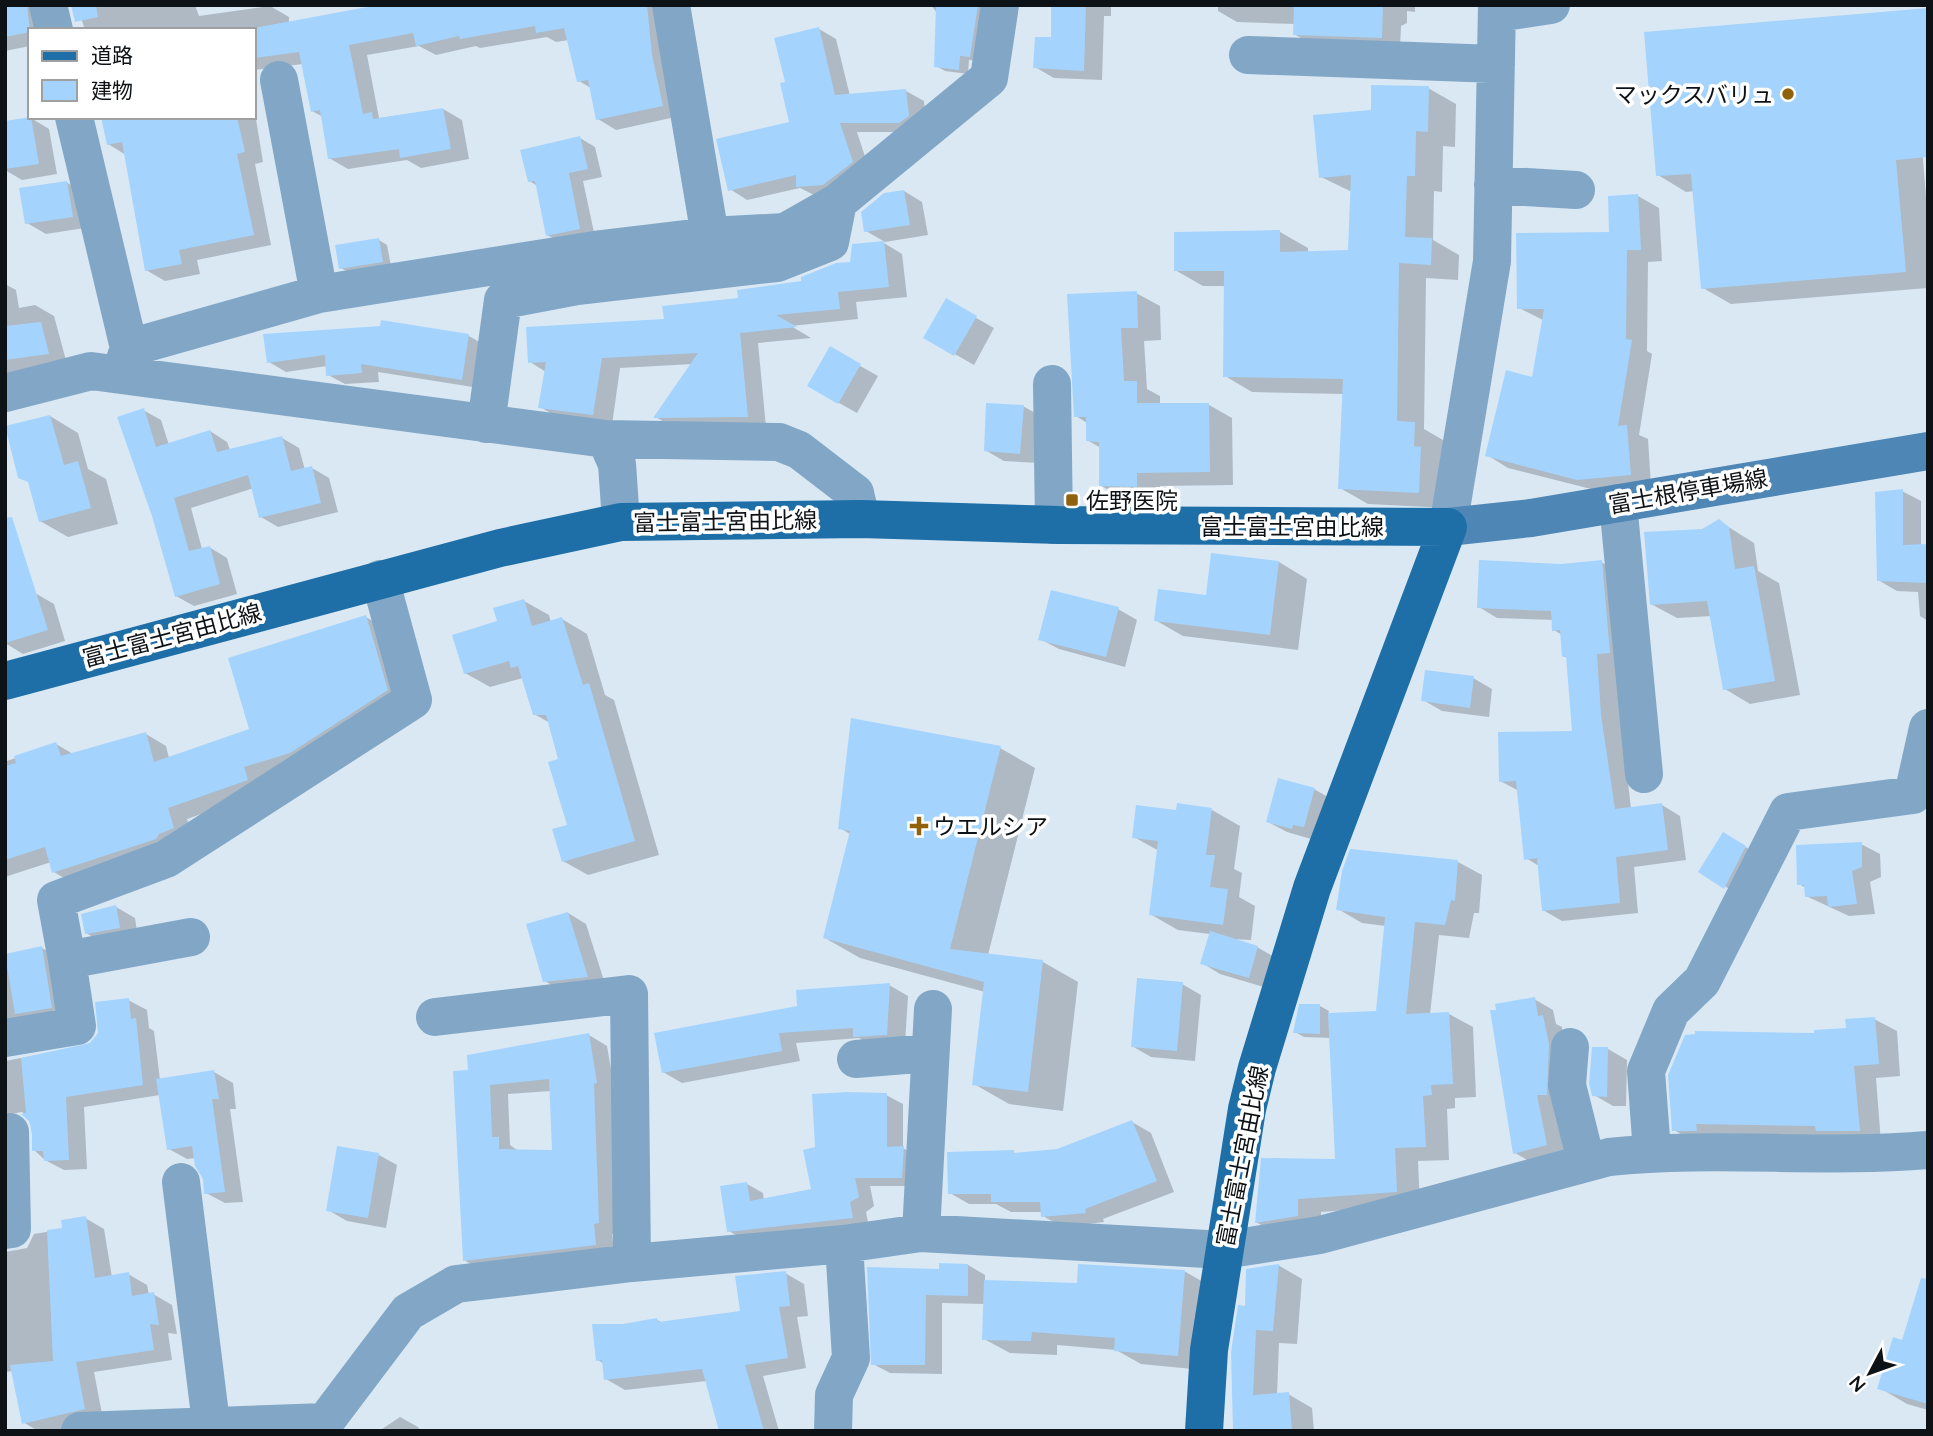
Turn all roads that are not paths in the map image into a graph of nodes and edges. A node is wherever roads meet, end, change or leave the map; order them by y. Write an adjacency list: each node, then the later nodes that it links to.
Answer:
1 (48, 5): 6 (street)
2 (671, 5): 14 (street)
3 (1000, 5): 13 (street)
4 (1551, 5): 5 (street)
5 (1497, 9): 8 (street)
6 (54, 28)
7 (1248, 55): 8 (street)
8 (1496, 64): 11 (street)
9 (279, 80): 15 (street)
10 (75, 119): 16 (street)
11 (1493, 185): 12 (street); 26 (street)
12 (1576, 190)
13 (838, 202): 14 (street); 19 (street)
14 (710, 236): 15 (street)
15 (319, 294): 16 (street)
16 (124, 361): 18 (street); 19 (street)
17 (1052, 384): 25 (street)
18 (5, 393)
19 (486, 424): 20 (street)
20 (607, 439): 23 (street); 24 (street)
21 (1928, 451): 22 (main road, 富士根停車場線)
22 (1618, 503): 26 (main road, 富士根停車場線); 30 (street)
23 (861, 519): 24 (main road, 富士富士宮由比線); 25 (main road, 富士富士宮由比線)
24 (621, 523): 27 (main road, 富士富士宮由比線)
25 (1054, 525): 26 (main road, 富士富士宮由比線)
26 (1448, 527): 47 (main road, 富士富士宮由比線)
27 (380, 579): 28 (main road, 富士富士宮由比線); 32 (street)
28 (5, 681)
29 (1928, 728): 41 (street)
30 (1644, 774)
31 (191, 937): 32 (street)
32 (67, 960): 35 (street)
33 (933, 1009): 37 (street)
34 (435, 1017): 48 (street)
35 (5, 1038)
36 (1570, 1047): 42 (street)
37 (930, 1053): 38 (street); 45 (street)
38 (856, 1059)
39 (10, 1132): 44 (street)
40 (1928, 1150): 41 (street)
41 (1652, 1152): 42 (street)
42 (1586, 1161): 47 (street)
43 (181, 1182): 50 (street)
44 (5, 1230)
45 (921, 1233): 46 (street); 47 (street)
46 (844, 1244): 48 (street); 52 (street)
47 (1224, 1250): 53 (main road, 富士富士宮由比線)
48 (632, 1263): 49 (street)
49 (328, 1427): 50 (street)
50 (212, 1428): 51 (street)
51 (80, 1431)
52 (833, 1431)
53 (1204, 1431)

